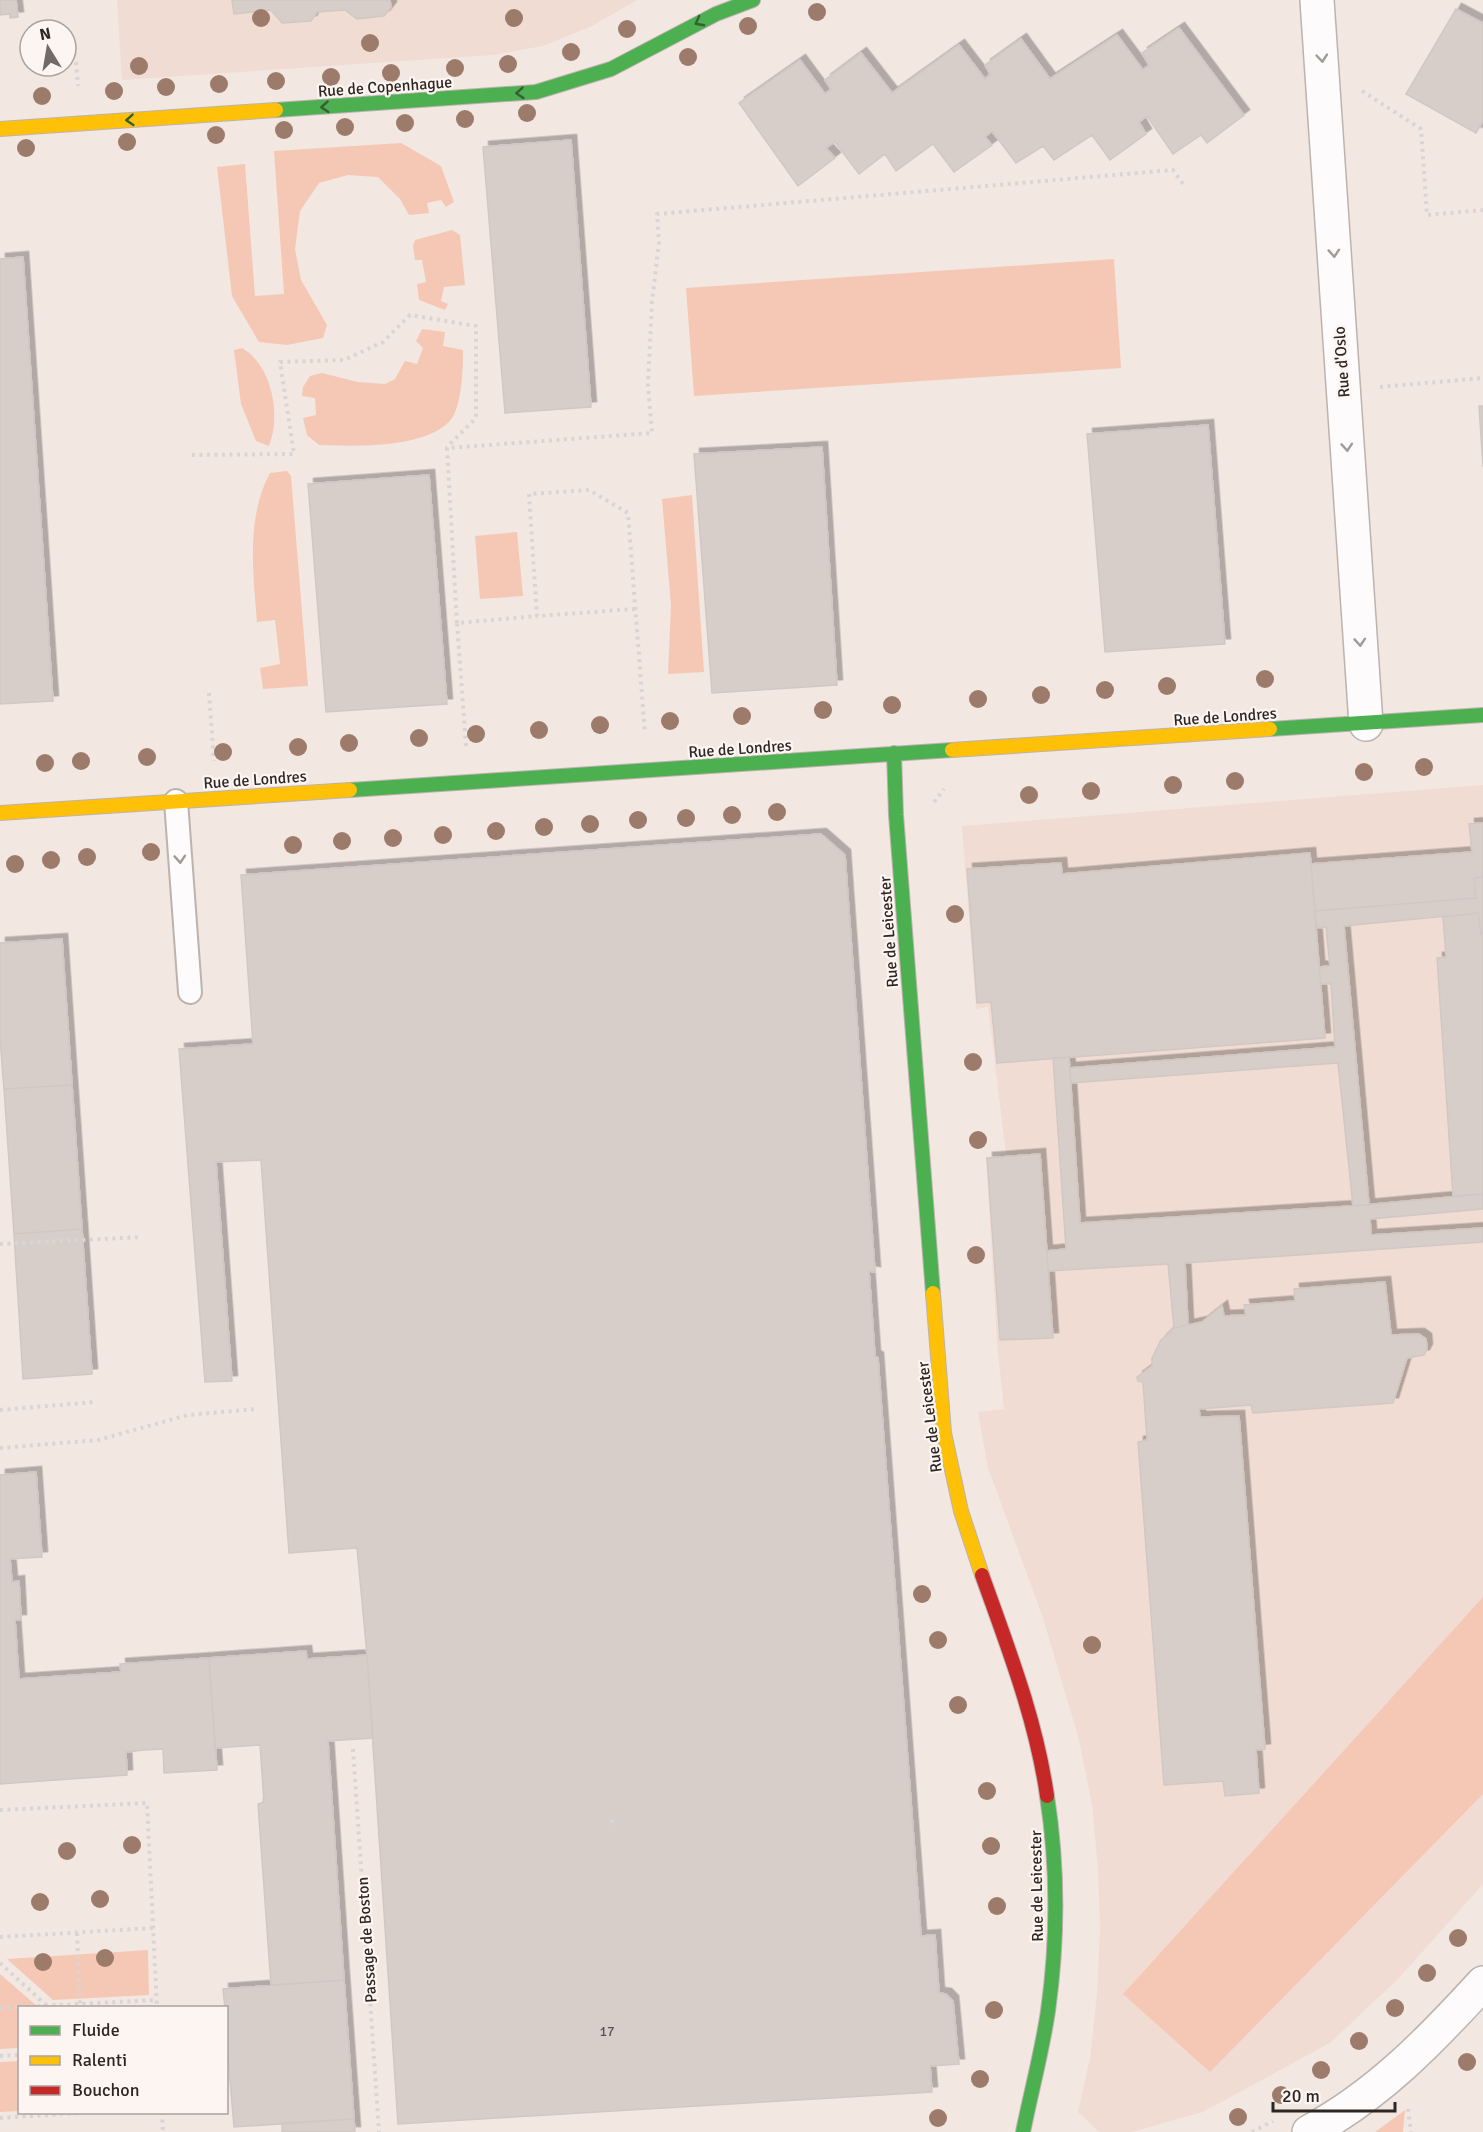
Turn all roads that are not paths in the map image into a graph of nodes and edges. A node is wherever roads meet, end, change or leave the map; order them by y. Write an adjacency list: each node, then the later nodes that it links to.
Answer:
1 (753, 0): 3 (street, Rue de Copenhague, one-way to 3)
2 (1317, 0): 5 (street, Rue d'Oslo, one-way to 5)
3 (0, 129)
4 (1483, 715): 5 (street, Rue de Londres)
5 (1366, 724): 6 (street, Rue de Londres)
6 (894, 753): 7 (street, Rue de Londres); 11 (street, Rue de Leicester)
7 (176, 801): 8 (street, Rue de Londres); 9 (lane, one-way to 9)
8 (0, 813)
9 (190, 992)
10 (1483, 1983): 12 (street)
11 (1023, 2132)
12 (1309, 2132)

